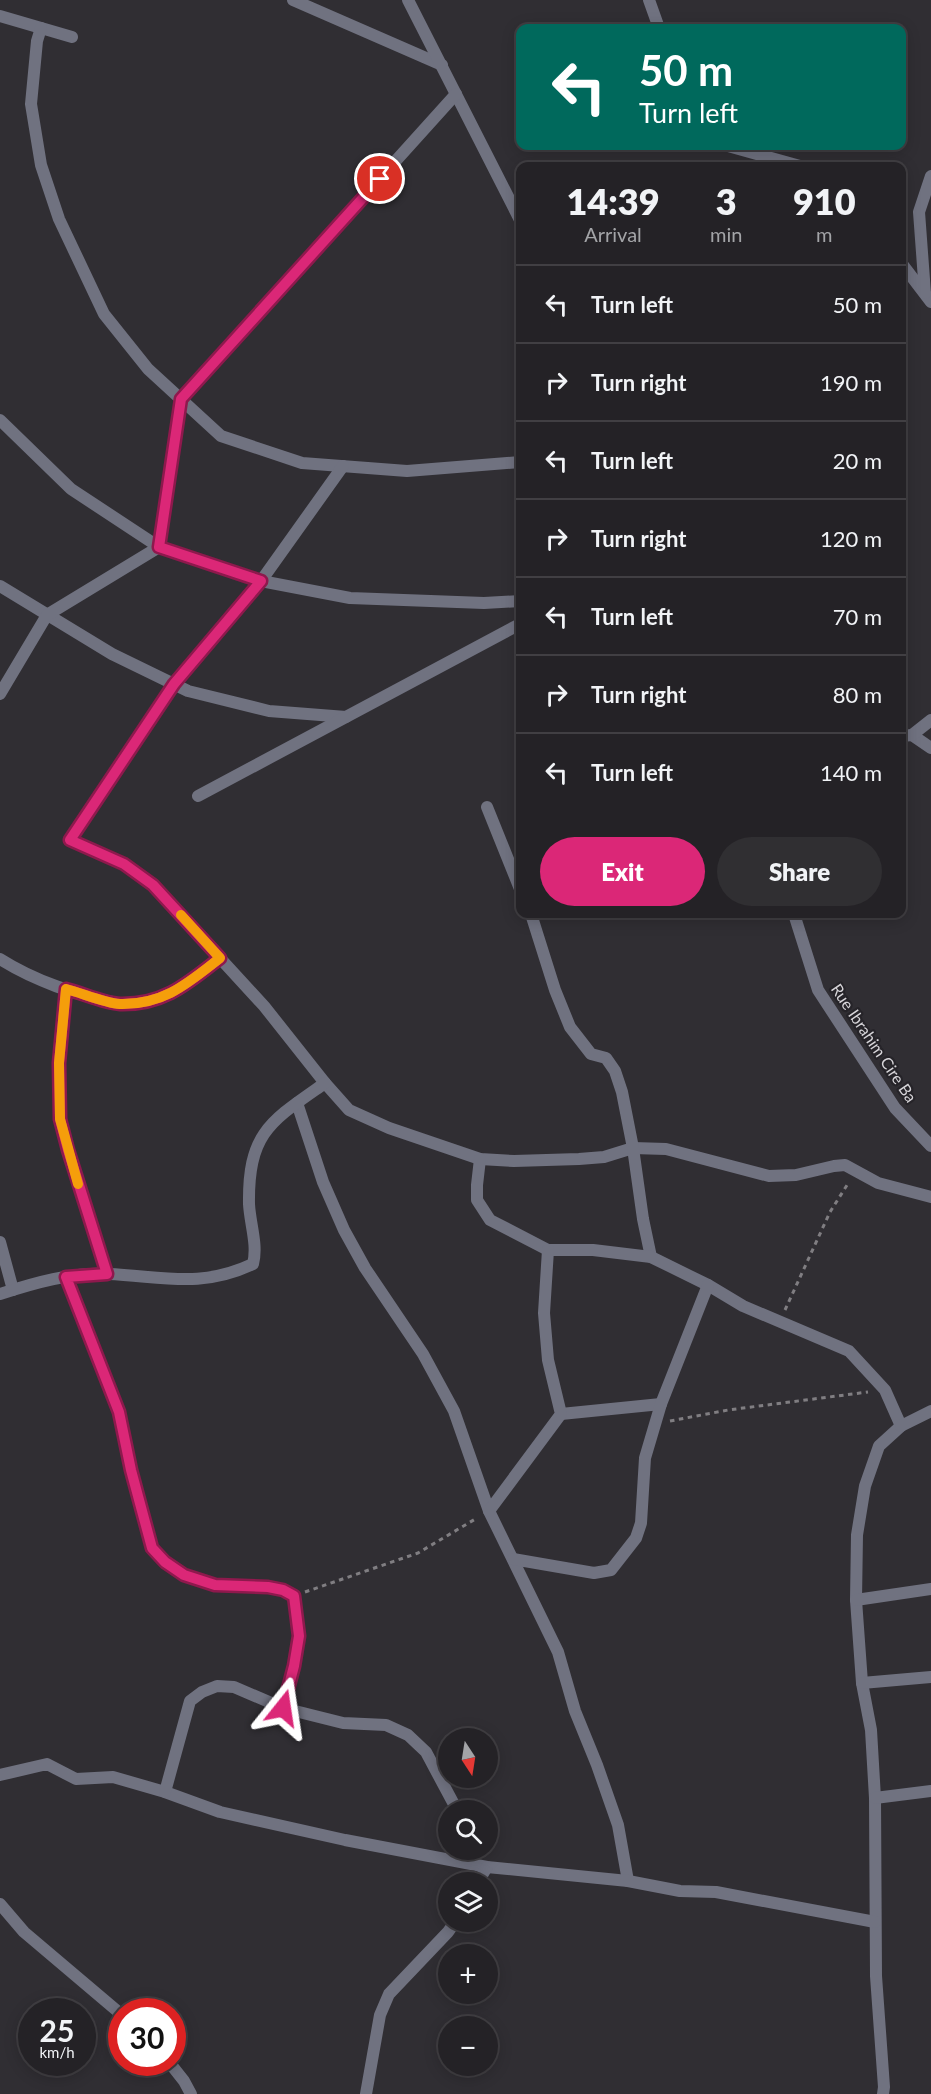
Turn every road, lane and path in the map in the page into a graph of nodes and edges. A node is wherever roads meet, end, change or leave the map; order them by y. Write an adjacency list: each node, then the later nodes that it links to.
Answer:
1 (293, 0): 8 (street)
2 (408, 0): 8 (street)
3 (649, 0): 5 (street)
4 (0, 16): 6 (street)
5 (658, 24)
6 (41, 28): 7 (street); 16 (street)
7 (72, 38)
8 (442, 65): 9 (street)
9 (456, 94): 13 (street); 16 (street)
10 (742, 150): 11 (street)
11 (786, 162)
12 (931, 176): 15 (street)
13 (516, 212)
14 (906, 269): 15 (street)
15 (928, 297)
16 (181, 399): 19 (street); 20 (street)
17 (0, 420): 20 (street)
18 (516, 462): 19 (street)
19 (343, 466): 21 (street)
20 (159, 547): 21 (street); 24 (street)
21 (261, 581): 23 (street); 26 (street)
22 (0, 586): 24 (street)
23 (516, 601)
24 (47, 615): 26 (street); 27 (street)
25 (516, 626): 28 (street)
26 (174, 684): 28 (street); 37 (street)
27 (2, 688)
28 (346, 717): 32 (street)
29 (931, 720): 30 (street)
30 (907, 735): 31 (street)
31 (931, 748)
32 (198, 796)
33 (487, 807): 34 (street)
34 (516, 879)
35 (532, 918): 43 (street)
36 (795, 918): 42 (street, Rue Ibrahim Cire Ba)
37 (220, 958): 39 (street); 40 (street)
38 (0, 959): 39 (street)
39 (66, 989): 50 (street)
40 (325, 1083): 41 (street); 44 (street)
41 (297, 1103): 50 (street); 62 (street)
42 (931, 1146)
43 (633, 1148): 44 (street); 45 (street); 49 (street)
44 (480, 1159): 48 (street)
45 (857, 1171): 46 (street); 55 (path)
46 (931, 1197)
47 (0, 1242): 53 (street)
48 (548, 1250): 49 (street); 59 (street)
49 (651, 1257): 52 (street)
50 (107, 1274): 51 (street)
51 (66, 1277): 53 (street); 65 (street)
52 (708, 1285): 55 (street); 57 (street)
53 (13, 1290): 54 (street)
54 (0, 1294)
55 (780, 1321): 56 (street)
56 (885, 1390): 60 (path); 61 (street)
57 (661, 1404): 59 (street); 60 (street)
58 (931, 1411): 61 (street)
59 (561, 1414): 62 (street)
60 (655, 1424): 63 (street)
61 (902, 1426): 66 (street)
62 (489, 1511): 63 (street); 65 (path)
63 (513, 1559): 77 (street)
64 (931, 1589): 66 (street)
65 (294, 1596): 69 (street)
66 (856, 1600): 68 (street)
67 (931, 1677): 68 (street)
68 (862, 1683): 73 (street)
69 (283, 1708): 72 (street); 74 (street)
70 (0, 1775): 72 (street)
71 (931, 1791): 73 (street)
72 (165, 1792): 75 (street)
73 (875, 1798): 79 (street)
74 (452, 1800)
75 (487, 1867): 76 (street); 77 (street)
76 (484, 1872)
77 (628, 1881): 79 (street)
78 (0, 1904): 81 (street)
79 (875, 1922): 85 (street)
80 (448, 1932): 84 (street)
81 (108, 2003)
82 (181, 2076): 83 (street)
83 (191, 2094)
84 (366, 2094)
85 (883, 2094)

